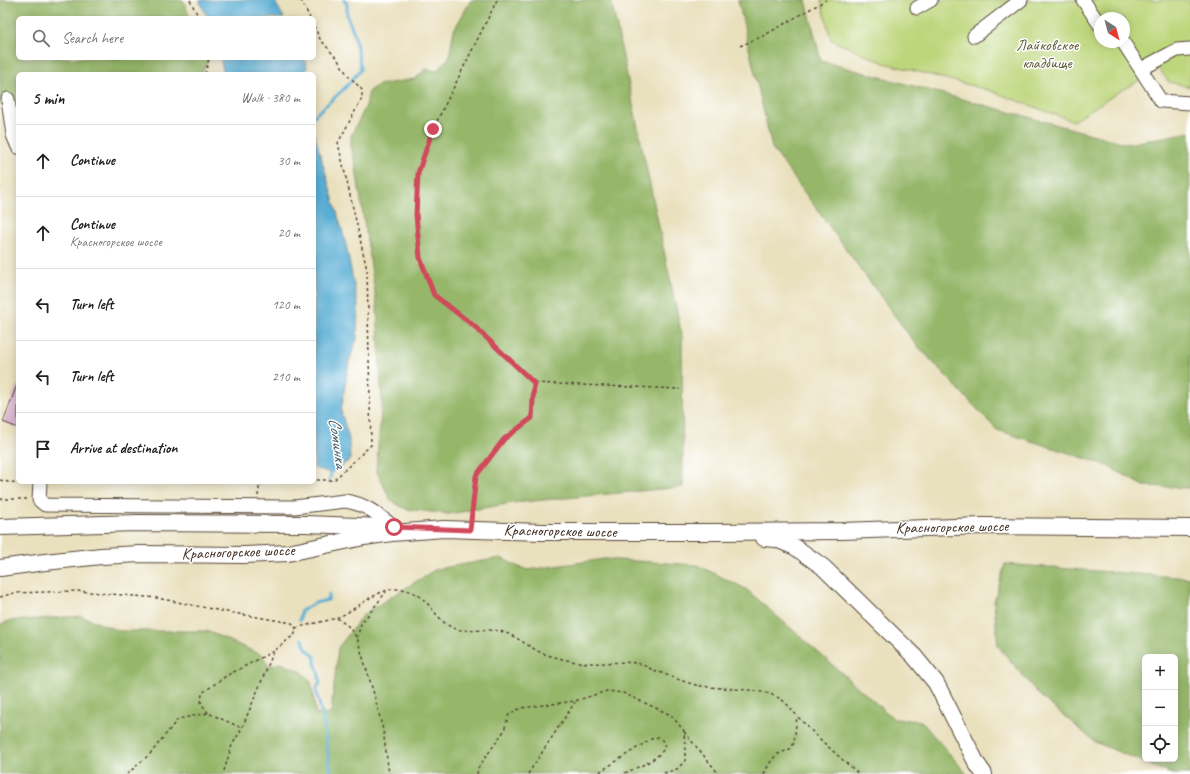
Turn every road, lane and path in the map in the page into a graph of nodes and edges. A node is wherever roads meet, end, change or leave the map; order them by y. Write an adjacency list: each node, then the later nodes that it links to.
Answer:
1 (190, 0): 9 (path)
2 (301, 0): 10 (path)
3 (497, 0): 23 (path)
4 (826, 0): 14 (path)
5 (931, 0): 8 (street)
6 (1021, 0): 13 (street)
7 (1083, 0): 11 (street)
8 (917, 8)
9 (198, 16)
10 (309, 16)
11 (1094, 16)
12 (316, 30): 26 (path)
13 (974, 36)
14 (740, 46)
15 (1127, 48): 18 (street)
16 (1190, 49): 18 (street)
17 (208, 60): 19 (path)
18 (1141, 69): 21 (street)
19 (206, 72)
20 (8, 99): 22 (street)
21 (1190, 103)
22 (16, 143)
23 (534, 383): 24 (path); 37 (path)
24 (680, 389)
25 (0, 480): 27 (path)
26 (316, 480)
27 (16, 482)
28 (40, 484): 32 (street)
29 (260, 484): 30 (path)
30 (257, 497)
31 (0, 499): 32 (path)
32 (39, 500): 34 (street)
33 (0, 527): 34 (main road)
34 (394, 527): 36 (main road)
35 (1190, 528): 38 (main road, Красногорское шоссе)
36 (444, 529): 37 (main road, Красногорское шоссе); 41 (main road, Красногорское шоссе)
37 (470, 530): 39 (main road, Красногорское шоссе)
38 (806, 531): 39 (main road, Красногорское шоссе); 40 (main road)
39 (714, 532): 40 (main road, Красногорское шоссе)
40 (795, 547): 64 (main road, Красногорское шоссе)
41 (0, 568)
42 (387, 590): 44 (path); 46 (path); 50 (path)
43 (0, 597): 45 (path)
44 (337, 618): 45 (path); 46 (path)
45 (296, 628): 47 (path)
46 (357, 638): 55 (path)
47 (274, 651): 49 (path); 51 (path)
48 (576, 701): 52 (path); 56 (path); 57 (path)
49 (208, 713): 51 (path); 53 (path)
50 (797, 716): 62 (path); 63 (path)
51 (242, 728): 54 (path)
52 (684, 731): 60 (path); 61 (path)
53 (127, 774)
54 (223, 774)
55 (389, 774)
56 (477, 774)
57 (528, 774)
58 (594, 774): 59 (path)
59 (622, 774)
60 (661, 774)
61 (719, 774)
62 (764, 774)
63 (859, 774)
64 (984, 774)

